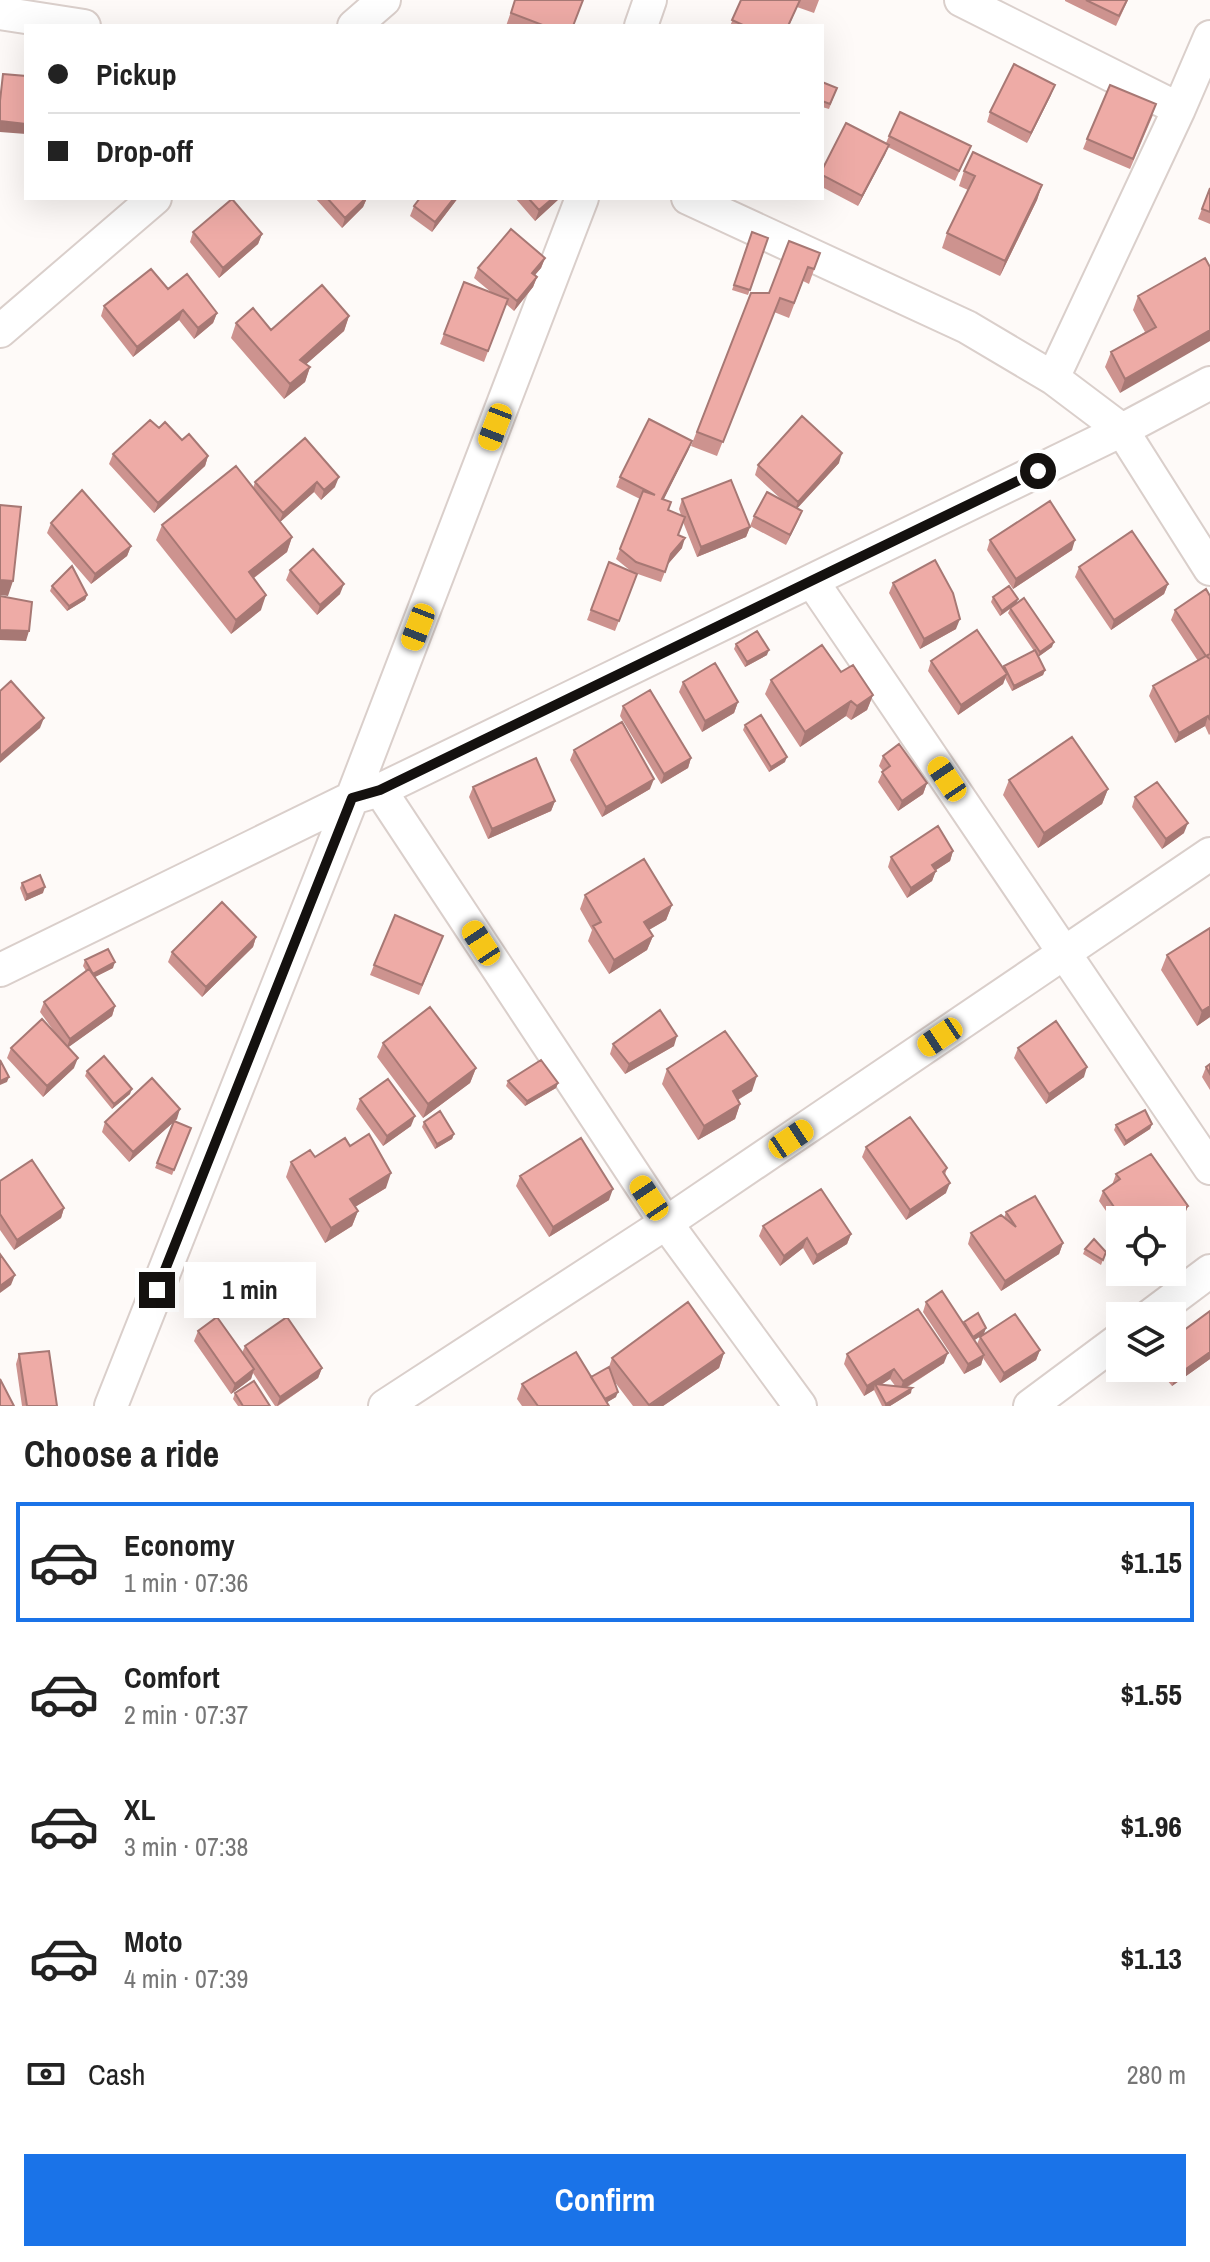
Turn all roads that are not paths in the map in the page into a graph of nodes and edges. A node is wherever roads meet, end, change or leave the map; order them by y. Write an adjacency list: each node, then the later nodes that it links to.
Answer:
1 (384, 0): 6 (street)
2 (650, 0): 7 (street)
3 (961, 0): 9 (street)
4 (0, 13): 5 (street)
5 (71, 24)
6 (356, 24)
7 (642, 24)
8 (1210, 37): 9 (street)
9 (1179, 109): 14 (street)
10 (153, 200): 13 (street)
11 (581, 200): 19 (street)
12 (692, 200): 14 (street)
13 (0, 331)
14 (1053, 378): 16 (street)
15 (1210, 383): 16 (street)
16 (1122, 430): 17 (street); 18 (street)
17 (1210, 569)
18 (812, 581): 19 (street); 21 (street)
19 (366, 794): 22 (street); 24 (street); 28 (street)
20 (1210, 854): 21 (street)
21 (1064, 953): 23 (street); 24 (street)
22 (0, 970)
23 (1210, 1168)
24 (666, 1223): 29 (street); 30 (street)
25 (1210, 1271): 26 (street)
26 (1169, 1302)
27 (1106, 1349): 31 (street)
28 (111, 1406)
29 (385, 1406)
30 (800, 1406)
31 (1030, 1406)

